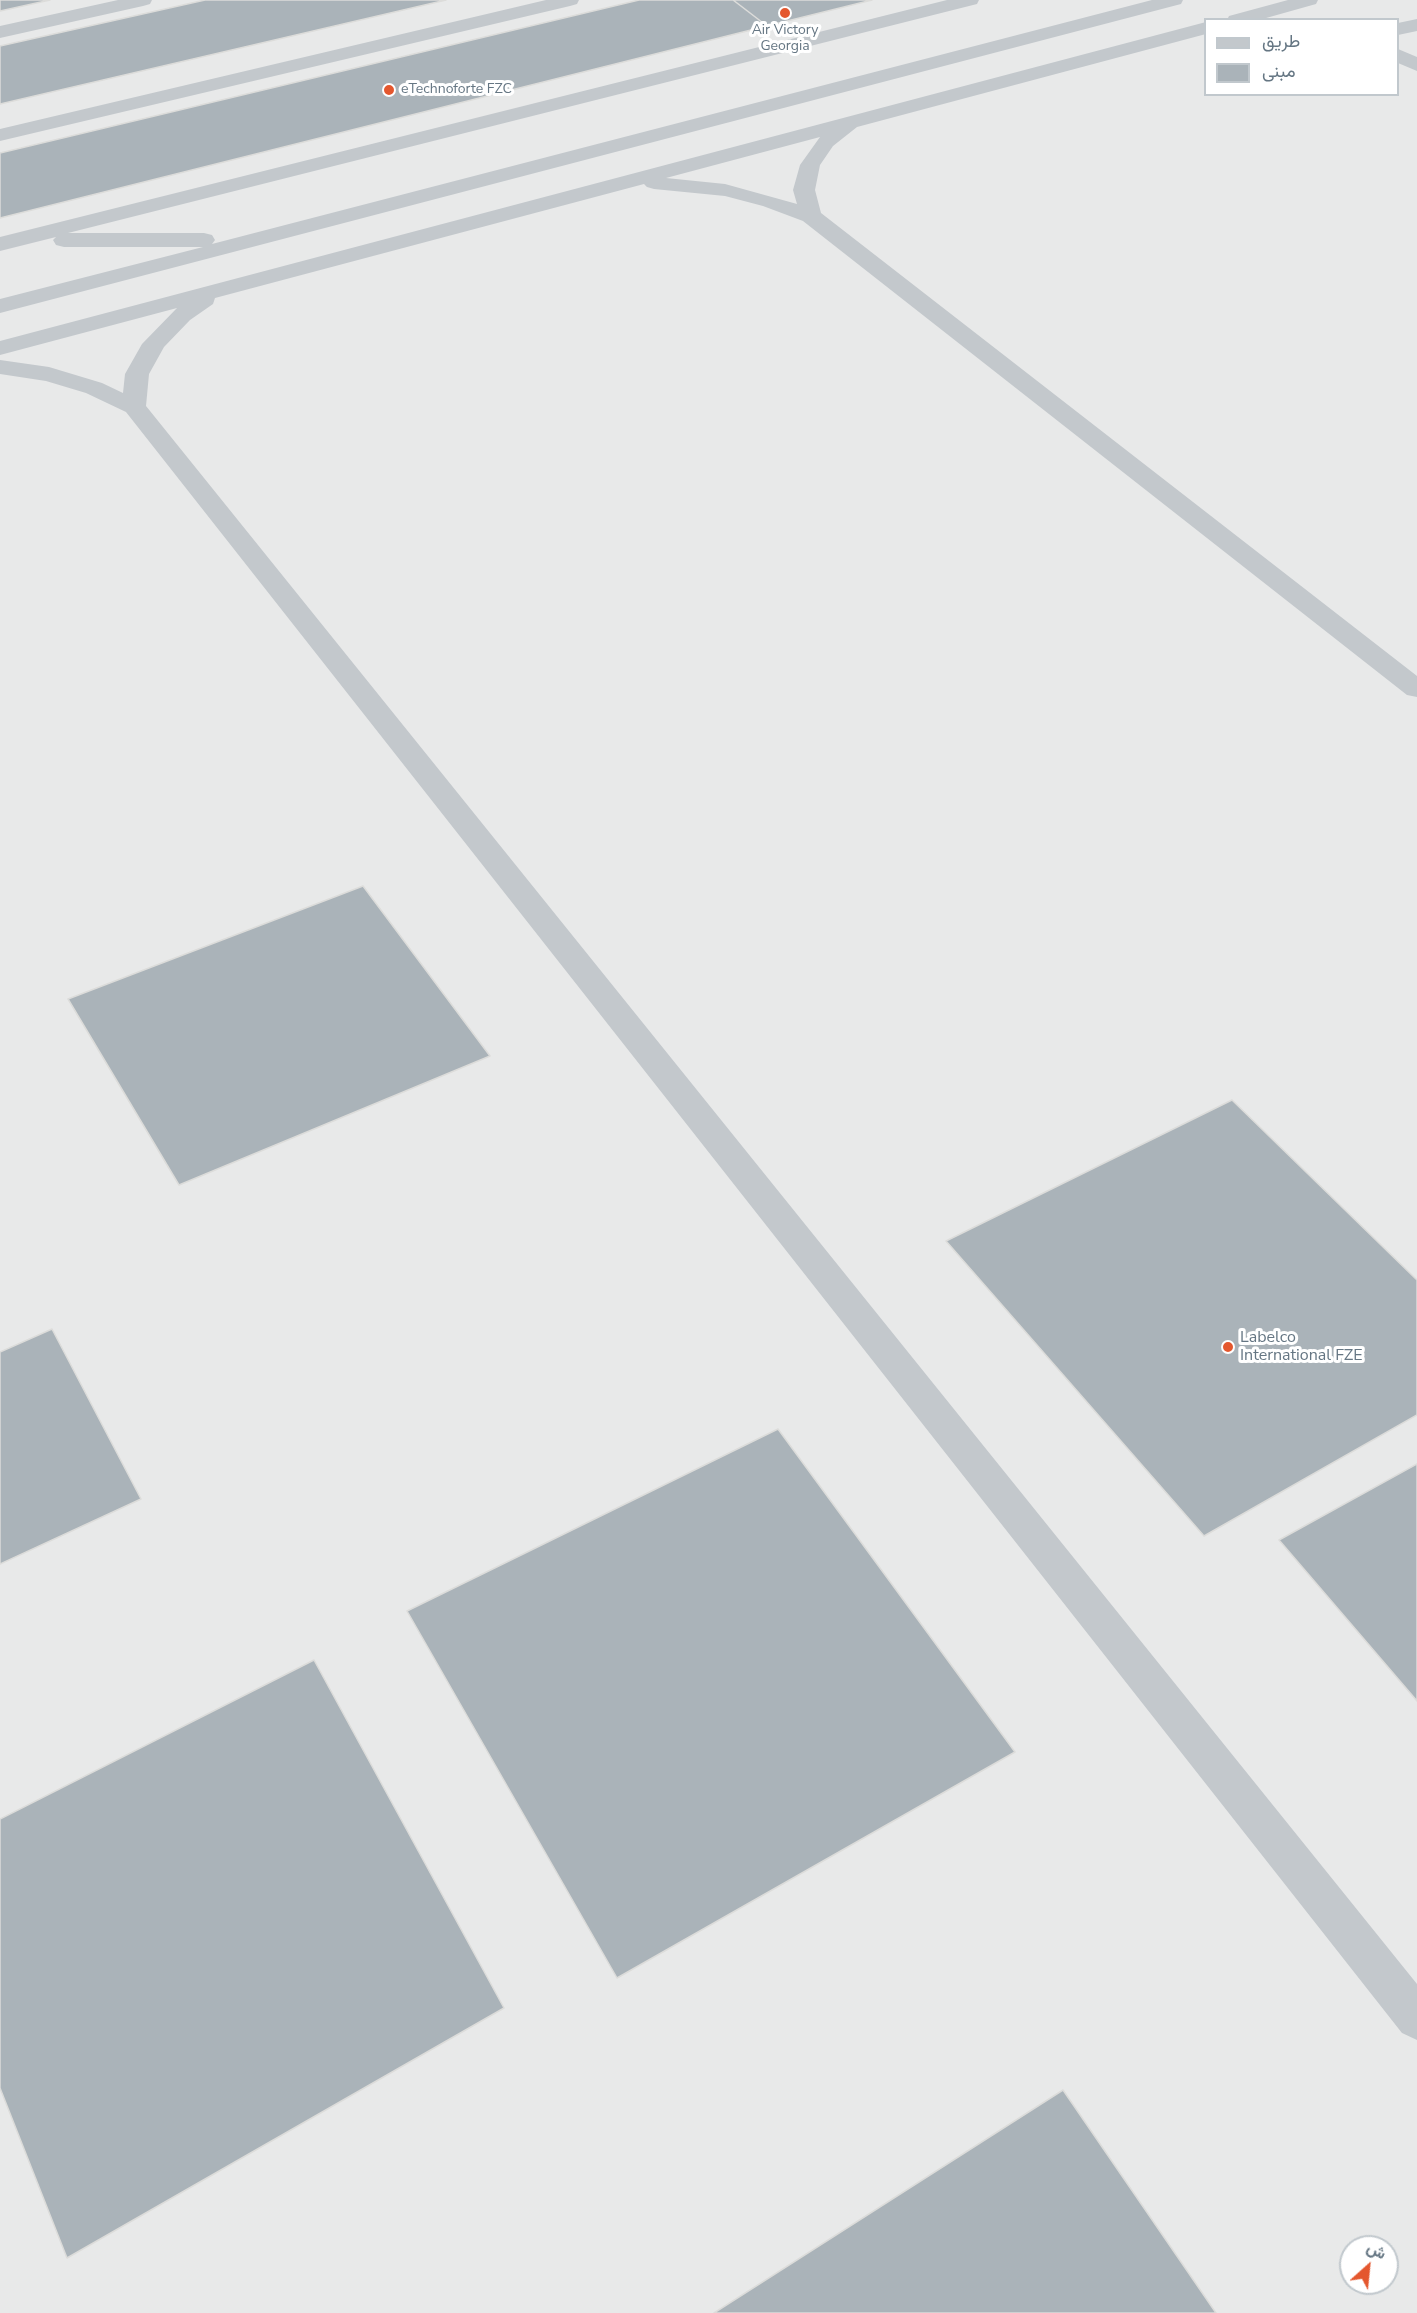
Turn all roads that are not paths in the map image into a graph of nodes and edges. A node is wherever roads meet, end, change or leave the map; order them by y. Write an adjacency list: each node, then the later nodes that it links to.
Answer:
1 (143, 0): 10 (street)
2 (570, 0): 14 (street)
3 (970, 0): 18 (street)
4 (1174, 0): 17 (street)
5 (1310, 0): 6 (street)
6 (1243, 18)
7 (1417, 25): 9 (street)
8 (1204, 29): 13 (street)
9 (1399, 29)
10 (0, 32)
11 (1399, 56): 12 (street)
12 (1417, 65)
13 (853, 122): 15 (street); 16 (street)
14 (0, 135)
15 (625, 182): 16 (street); 19 (street)
16 (811, 216): 24 (street)
17 (251, 240): 18 (street); 20 (street)
18 (8, 242)
19 (220, 290): 21 (street); 23 (street)
20 (0, 306)
21 (0, 348)
22 (0, 367): 23 (street)
23 (134, 407): 25 (street)
24 (1417, 689)
25 (1417, 2018)

